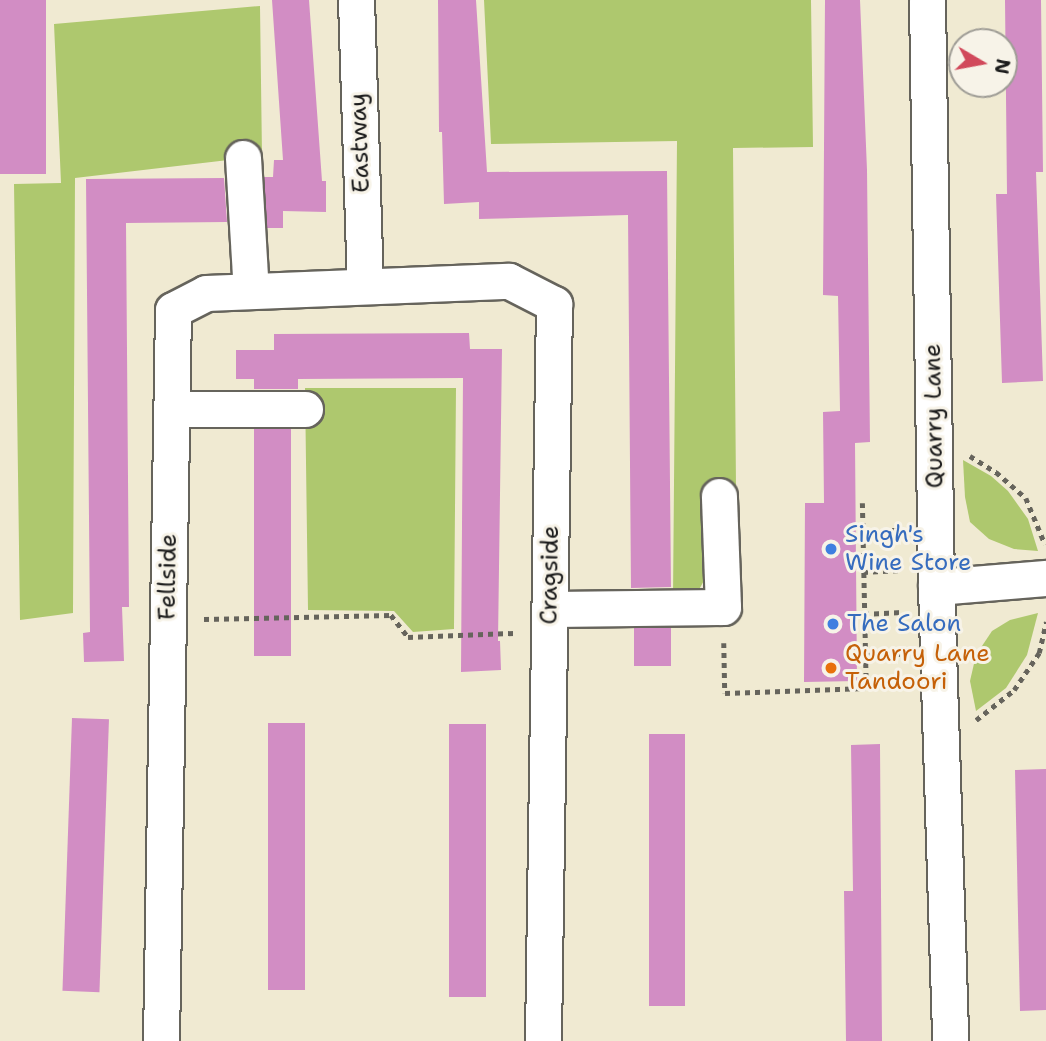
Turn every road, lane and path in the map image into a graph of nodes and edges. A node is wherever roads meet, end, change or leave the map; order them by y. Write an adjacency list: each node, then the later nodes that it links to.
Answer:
1 (356, 0): 4 (street, Eastway)
2 (927, 0): 8 (street, Quarry Lane)
3 (243, 158): 5 (street)
4 (365, 286): 5 (street, Fellside); 20 (street, Cragside)
5 (251, 291): 6 (street, Fellside)
6 (171, 409): 7 (street); 25 (street, Fellside)
7 (305, 409)
8 (934, 446): 13 (path); 17 (street, Quarry Lane)
9 (719, 496): 18 (street)
10 (862, 503): 11 (path)
11 (862, 530): 12 (path); 15 (path)
12 (903, 530)
13 (1046, 548)
14 (905, 569): 15 (path)
15 (863, 572): 23 (path)
16 (1046, 578): 17 (street)
17 (936, 587): 24 (street, Quarry Lane)
18 (723, 607): 20 (street); 23 (path)
19 (217, 618): 20 (path)
20 (550, 620): 26 (street, Cragside)
21 (1046, 622): 24 (path)
22 (912, 654): 23 (path)
23 (865, 655)
24 (942, 740): 27 (street, Quarry Lane)
25 (161, 1041)
26 (543, 1041)
27 (950, 1041)

